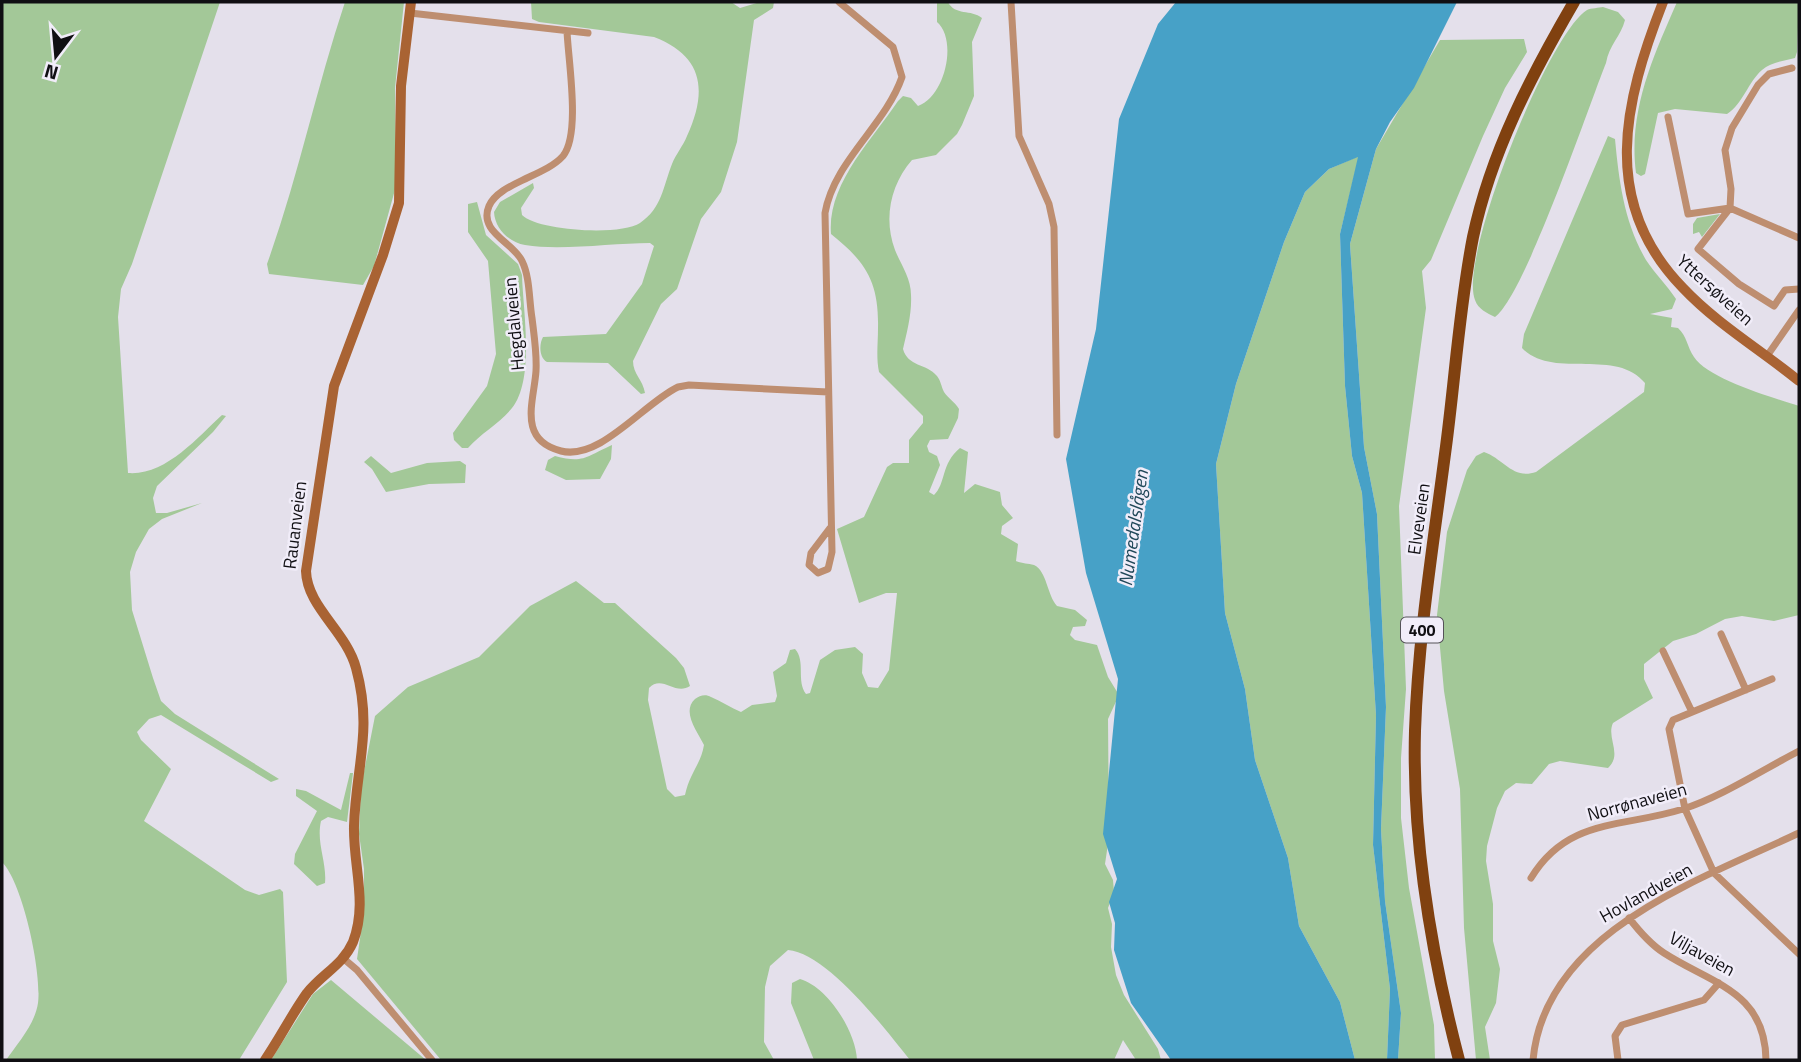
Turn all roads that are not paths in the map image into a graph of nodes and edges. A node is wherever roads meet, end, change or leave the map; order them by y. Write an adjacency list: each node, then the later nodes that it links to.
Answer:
1 (839, 2): 17 (street)
2 (1012, 2): 18 (street)
3 (1574, 2): 36 (highway, Elveveien / 400)
4 (1664, 2): 15 (main road, Yttersøveien)
5 (410, 7): 6 (street); 32 (main road, Rauanveien)
6 (567, 31): 7 (street); 17 (street, Hegdalveien)
7 (588, 33)
8 (1792, 68): 10 (street)
9 (1668, 117): 10 (street)
10 (1730, 208): 11 (street); 12 (street)
11 (1799, 238)
12 (1799, 289)
13 (1799, 310): 14 (street)
14 (1796, 321): 15 (street)
15 (1767, 356): 16 (main road, Yttersøveien)
16 (1799, 380)
17 (828, 392): 19 (street)
18 (1057, 435)
19 (830, 528): 19 (street)
20 (1721, 634): 23 (street)
21 (1663, 651): 24 (street)
22 (1772, 679): 23 (street)
23 (1746, 690): 24 (street)
24 (1692, 712): 26 (street)
25 (1799, 751): 26 (street, Norrønaveien)
26 (1685, 809): 28 (street); 29 (street, Norrønaveien)
27 (1799, 832): 28 (street, Hovlandveien)
28 (1714, 873): 30 (street, Hovlandveien); 31 (street)
29 (1531, 878)
30 (1629, 918): 33 (street, Viljaveien); 37 (street, Hovlandveien)
31 (1799, 954)
32 (344, 958): 34 (main road, Rauanveien); 35 (street)
33 (1718, 983): 38 (street); 39 (street, Viljaveien)
34 (265, 1060)
35 (432, 1060)
36 (1459, 1060)
37 (1533, 1060)
38 (1618, 1060)
39 (1766, 1060)

